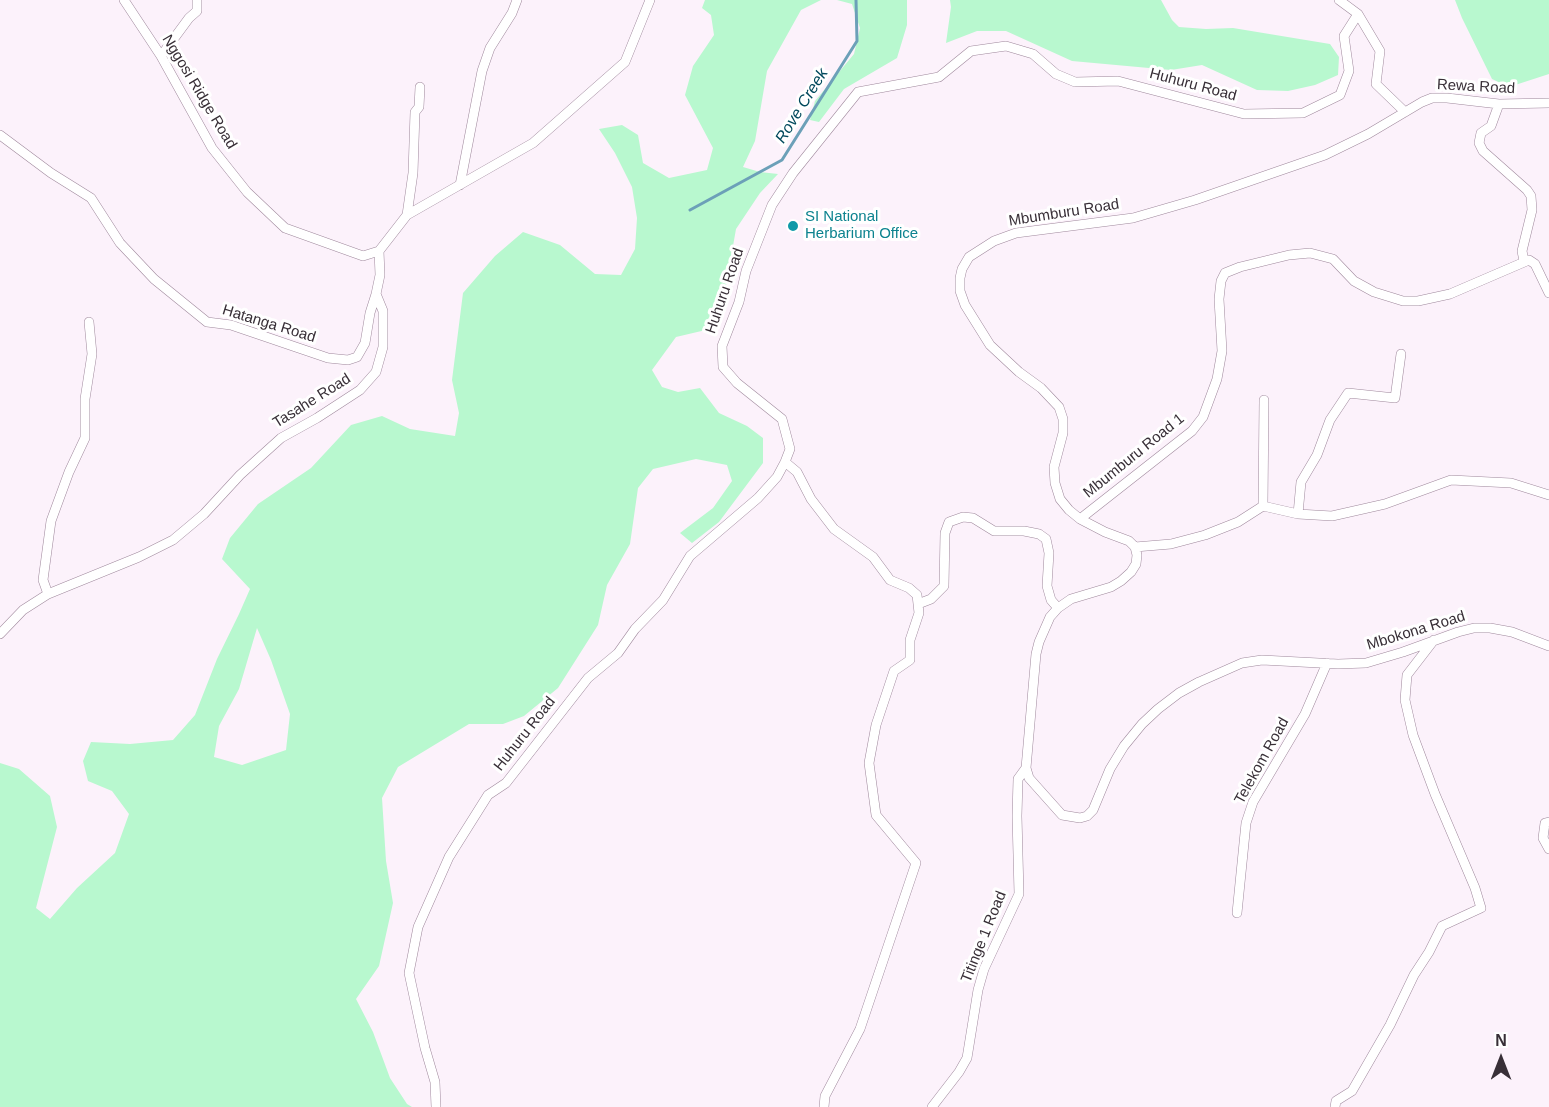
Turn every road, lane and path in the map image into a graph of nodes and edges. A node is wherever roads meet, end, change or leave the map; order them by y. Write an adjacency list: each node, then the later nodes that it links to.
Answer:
1 (124, 0): 7 (street, Nggosi Ridge Road)
2 (197, 0): 7 (street)
3 (517, 0): 13 (street)
4 (650, 0): 13 (street)
5 (1339, 0): 6 (street)
6 (1358, 14): 11 (street); 22 (street, Huhuru Road)
7 (161, 56): 15 (street, Nggosi Ridge Road)
8 (420, 87): 14 (street)
9 (1549, 103): 10 (street, Rewa Road)
10 (1499, 104): 11 (street, Rewa Road); 16 (street)
11 (1405, 112): 26 (street, Mbumburu Road)
12 (0, 135): 18 (street, Hatanga Road)
13 (460, 185): 14 (street)
14 (407, 215): 15 (street)
15 (379, 251): 18 (street, Tasahe Road)
16 (1524, 261): 17 (street); 26 (street, Mbumburu Road 1)
17 (1549, 293)
18 (376, 294): 28 (street, Tasahe Road)
19 (89, 322): 28 (street)
20 (1401, 354): 25 (street)
21 (1264, 400): 24 (street)
22 (785, 462): 29 (street); 39 (street, Huhuru Road)
23 (1549, 495): 25 (street)
24 (1263, 506): 25 (street); 27 (street)
25 (1298, 514)
26 (1080, 519): 27 (street, Mbumburu Road)
27 (1135, 547): 30 (street)
28 (48, 594): 31 (street, Tasahe Road)
29 (918, 604): 30 (street); 40 (street)
30 (1058, 608): 35 (street)
31 (0, 634)
32 (1434, 640): 33 (street, Mbokona Road); 34 (street, Mbokona Road); 42 (street)
33 (1549, 646)
34 (1327, 663): 35 (street, Mbokona Road); 38 (street, Telekom Road)
35 (1026, 768): 41 (street, Titinge 1 Road)
36 (1549, 822): 37 (street)
37 (1549, 849)
38 (1237, 913)
39 (436, 1107)
40 (824, 1107)
41 (932, 1107)
42 (1335, 1107)

